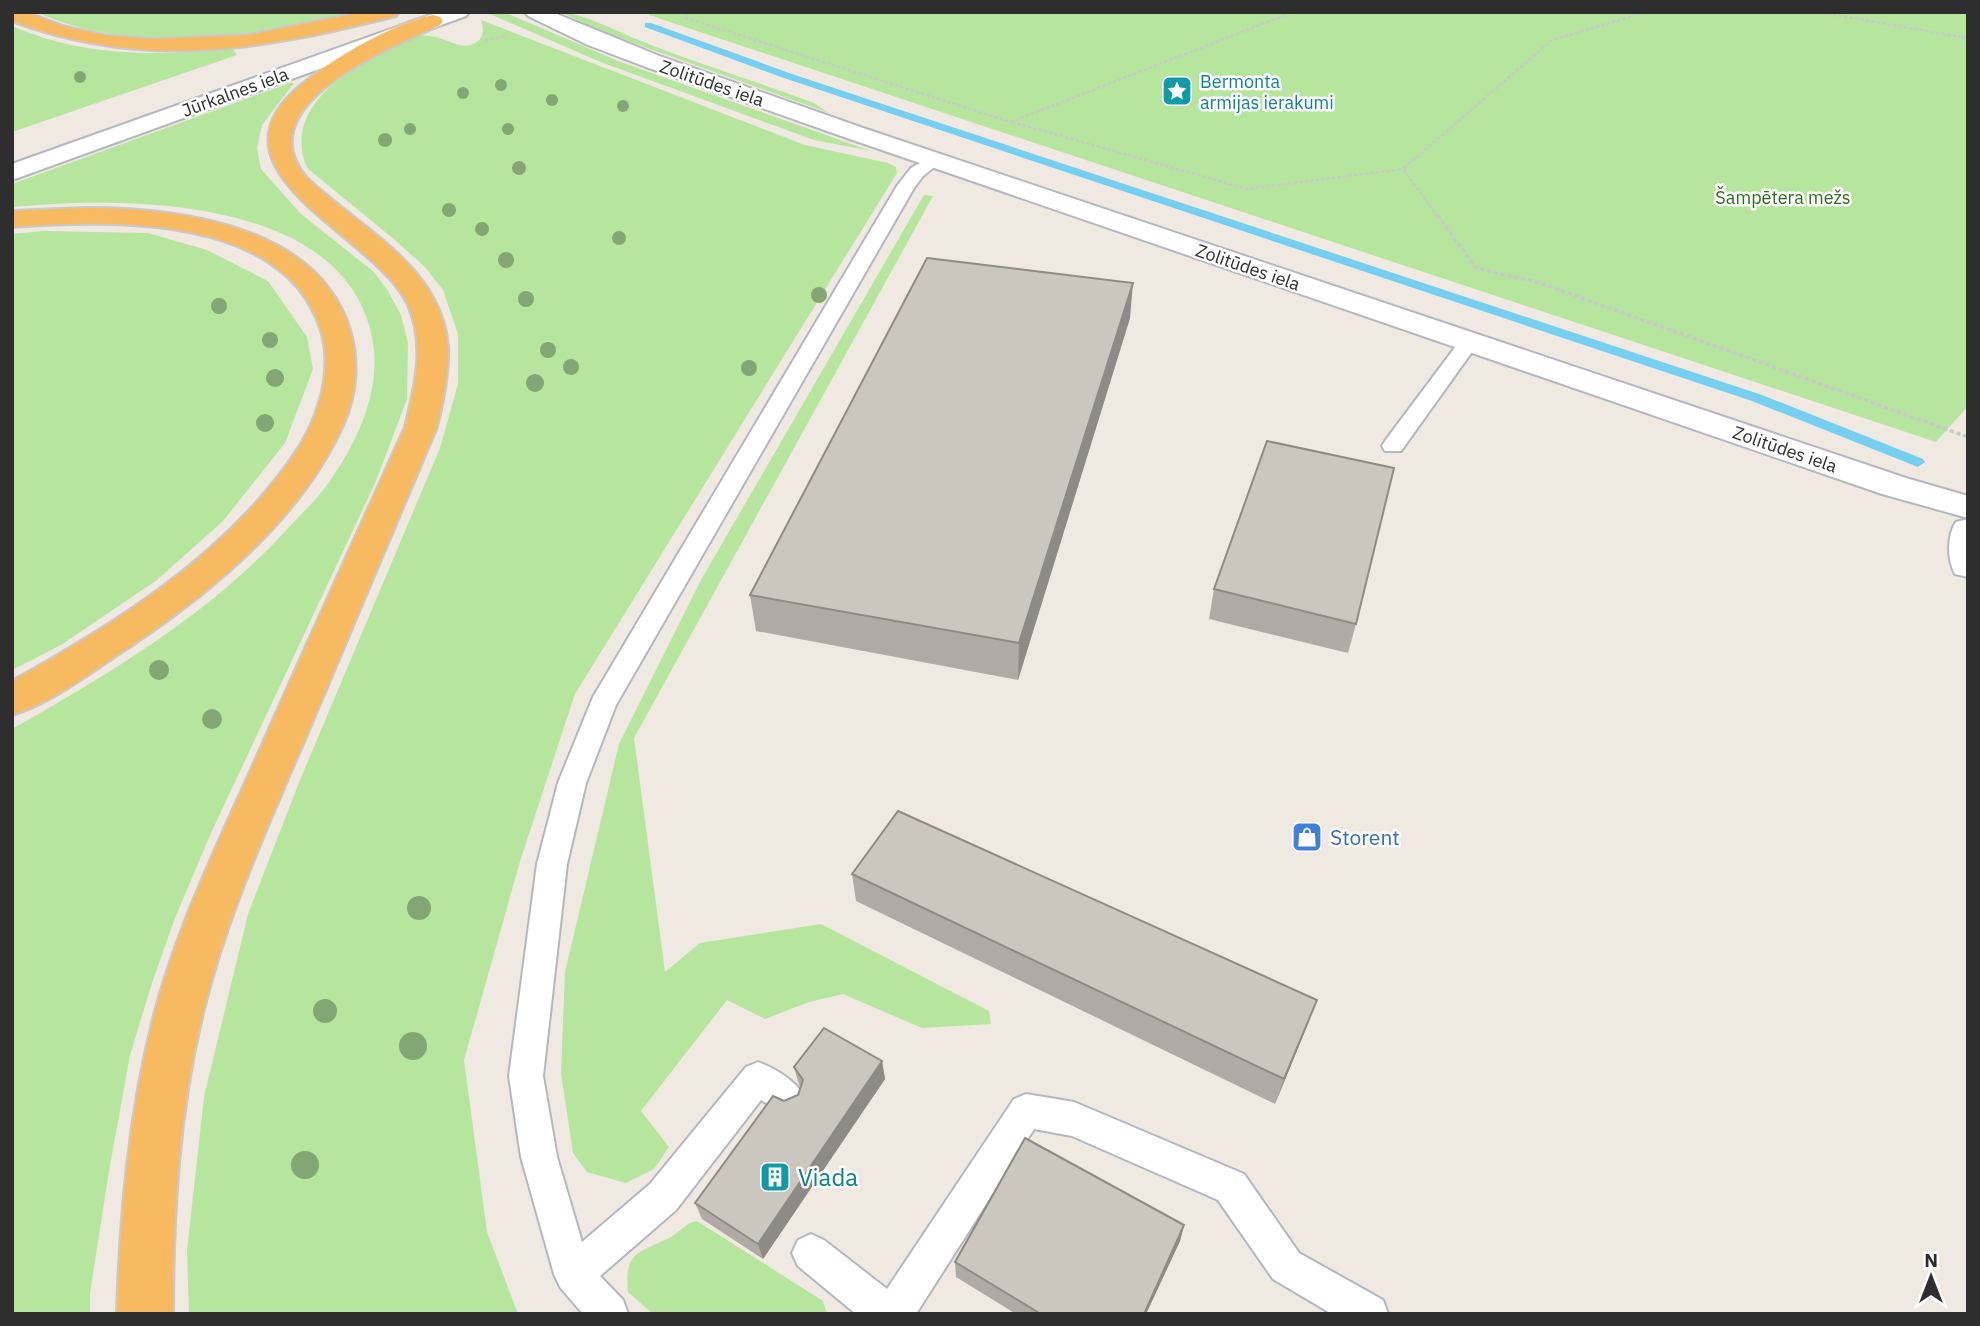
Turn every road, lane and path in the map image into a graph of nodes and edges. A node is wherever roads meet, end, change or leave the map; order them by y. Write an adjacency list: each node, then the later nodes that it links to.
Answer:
1 (389, 12): 8 (highway)
2 (398, 12): 13 (street, Jūrkalnes iela)
3 (535, 12): 15 (street, Zolitūdes iela)
4 (687, 12): 14 (path)
5 (1293, 12): 14 (path)
6 (1647, 12): 16 (path)
7 (1817, 12): 11 (path)
8 (12, 15)
9 (446, 17): 17 (street, Jūrkalnes iela); 29 (highway)
10 (514, 34): 12 (path)
11 (1968, 38)
12 (476, 42)
13 (170, 93)
14 (1011, 122): 16 (path)
15 (935, 160): 19 (street, Zolitūdes iela); 28 (lane)
16 (1403, 169): 20 (path)
17 (12, 173)
18 (12, 219): 25 (highway)
19 (1469, 342): 21 (lane); 22 (street, Zolitūdes iela)
20 (1968, 437)
21 (1393, 446)
22 (1968, 506)
23 (1968, 530): 24 (street)
24 (1968, 565)
25 (12, 700)
26 (788, 1099): 28 (lane)
27 (811, 1253): 31 (lane)
28 (573, 1274): 30 (lane)
29 (145, 1314)
30 (610, 1314)
31 (887, 1314)
32 (893, 1314): 33 (lane)
33 (1369, 1314)

